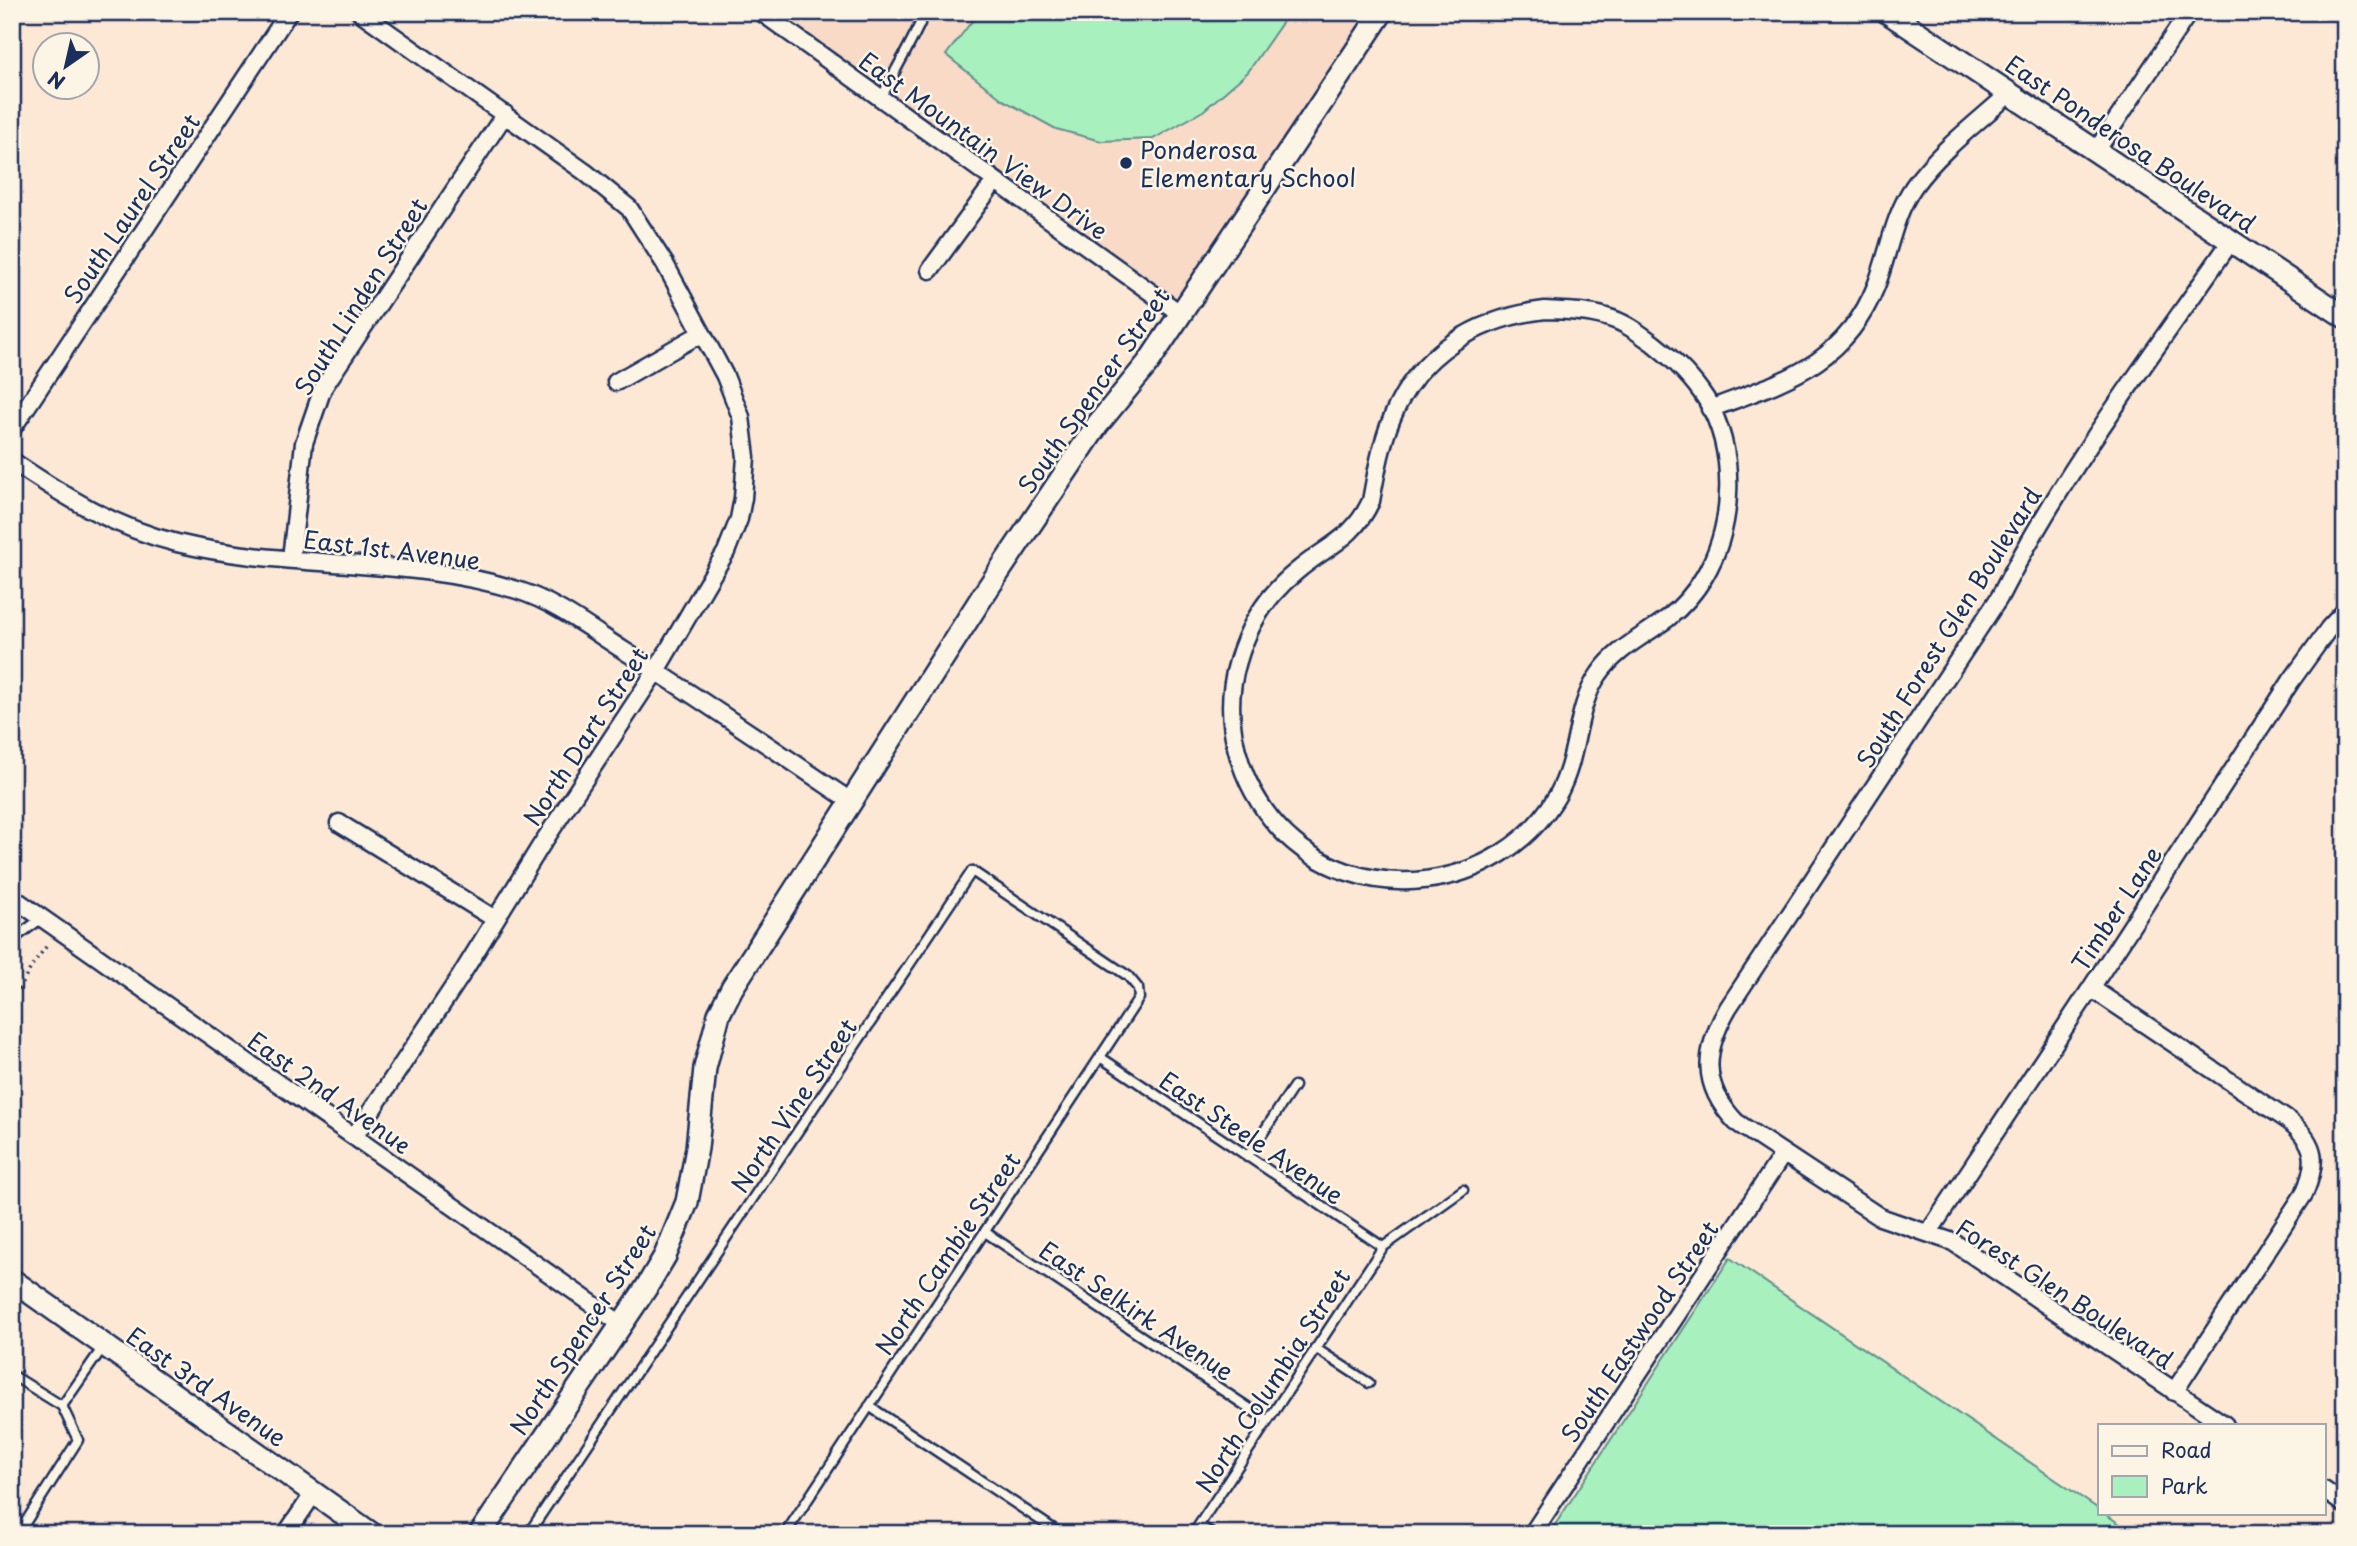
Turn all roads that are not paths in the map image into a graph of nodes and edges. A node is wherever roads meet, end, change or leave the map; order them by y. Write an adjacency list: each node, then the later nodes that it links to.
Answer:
1 (289, 12): 20 (street, South Laurel Street)
2 (360, 12): 10 (street, North Dart Street)
3 (761, 12): 9 (street, East Mountain View Drive)
4 (925, 12): 9 (lane)
5 (1382, 12): 15 (street, South Spencer Street)
6 (1887, 12): 8 (street, East Ponderosa Boulevard)
7 (2189, 12): 11 (street)
8 (2010, 93): 11 (street, East Ponderosa Boulevard); 19 (street)
9 (881, 99): 12 (street, East Mountain View Drive)
10 (505, 114): 17 (street, North Dart Street); 22 (street, South Linden Street)
11 (2096, 151): 13 (street, East Ponderosa Boulevard)
12 (996, 180): 14 (street); 15 (street, East Mountain View Drive)
13 (2231, 241): 16 (street, East Ponderosa Boulevard); 34 (street, South Forest Glen Boulevard)
14 (930, 270)
15 (1181, 314): 25 (street, South Spencer Street)
16 (2345, 317)
17 (702, 333): 18 (street); 24 (street, North Dart Street)
18 (616, 382)
19 (1710, 409): 19 (street)
20 (12, 429)
21 (12, 461): 22 (street, East 1st Avenue)
22 (291, 559): 24 (street, East 1st Avenue)
23 (2345, 611): 31 (street, Timber Lane)
24 (656, 671): 25 (street, East 1st Avenue); 29 (street, North Dart Street)
25 (852, 802): 44 (street, North Spencer Street)
26 (339, 823): 29 (street)
27 (12, 897): 28 (street, East 2nd Avenue)
28 (43, 918): 30 (lane); 36 (street, East 2nd Avenue)
29 (495, 919): 36 (street, North Dart Street)
30 (12, 940)
31 (2091, 988): 41 (street, Timber Lane); 49 (street)
32 (1139, 993): 33 (lane, North Cambie Street); 62 (lane, North Vine Street)
33 (1100, 1057): 38 (lane, East Steele Avenue); 40 (lane, North Cambie Street)
34 (1712, 1084): 37 (street, Forest Glen Boulevard)
35 (1294, 1086): 38 (lane)
36 (354, 1137): 44 (street, East 2nd Avenue)
37 (1783, 1154): 41 (street, Forest Glen Boulevard); 67 (street, South Eastwood Street)
38 (1247, 1157): 42 (lane, East Steele Avenue)
39 (1463, 1190): 42 (lane)
40 (985, 1232): 51 (lane, North Cambie Street); 52 (lane, East Selkirk Avenue)
41 (1928, 1232): 49 (street, Forest Glen Boulevard)
42 (1383, 1247): 46 (lane, North Columbia Street)
43 (12, 1280): 45 (street, East 3rd Avenue)
44 (621, 1324): 61 (street, North Spencer Street)
45 (104, 1345): 50 (lane); 55 (street, East 3rd Avenue)
46 (1315, 1348): 48 (lane); 52 (lane, North Columbia Street)
47 (12, 1375): 50 (lane)
48 (1369, 1383)
49 (2174, 1392): 53 (street, Forest Glen Boulevard)
50 (62, 1406): 58 (lane)
51 (869, 1406): 63 (lane, North Cambie Street); 64 (lane)
52 (1267, 1420): 57 (lane, North Columbia Street)
53 (2223, 1424)
54 (2326, 1491): 56 (street)
55 (314, 1493): 59 (street); 60 (street, East 3rd Avenue)
56 (2345, 1505)
57 (1199, 1525): 65 (lane, North Columbia Street); 66 (lane)
58 (18, 1534)
59 (286, 1534)
60 (372, 1534)
61 (480, 1534)
62 (528, 1534)
63 (785, 1534)
64 (1061, 1534)
65 (1193, 1534)
66 (1212, 1534)
67 (1532, 1534)

